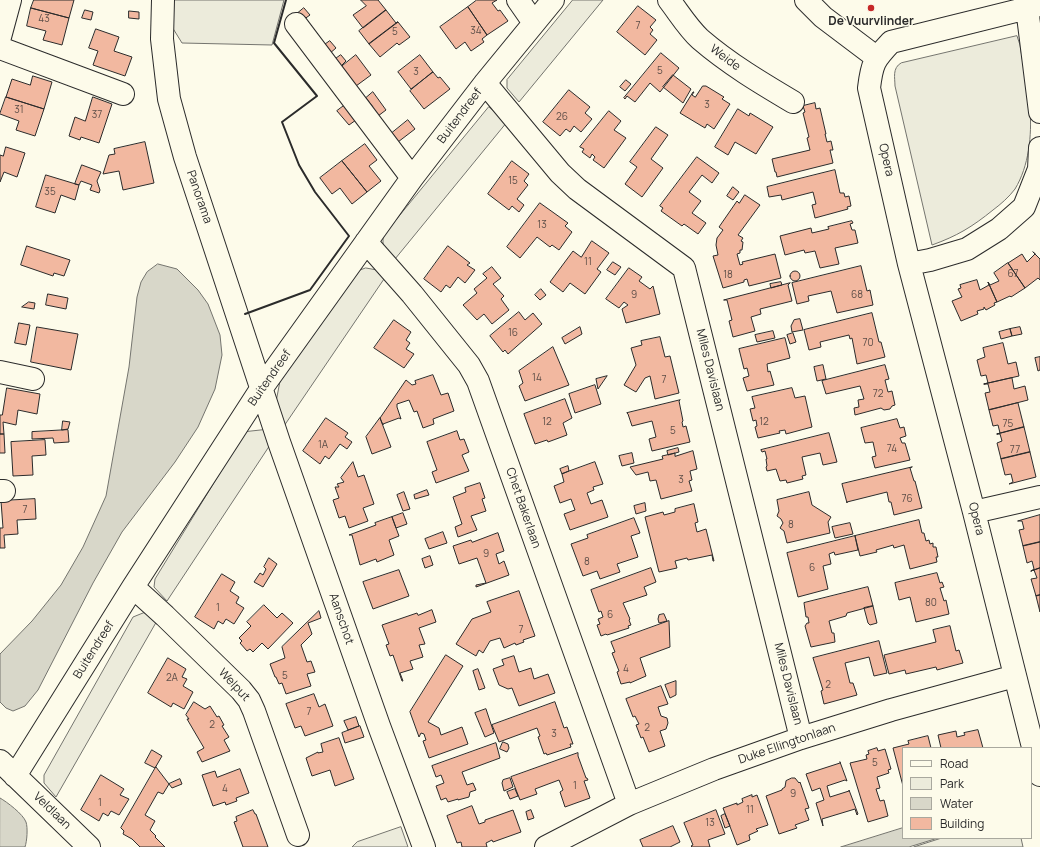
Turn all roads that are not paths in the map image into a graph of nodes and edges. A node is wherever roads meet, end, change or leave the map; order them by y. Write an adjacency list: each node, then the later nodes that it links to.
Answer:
1 (10, 0): 10 (street)
2 (163, 0): 23 (street, Panorama)
3 (518, 0): 8 (street)
4 (553, 0): 8 (street, Buitendreef)
5 (669, 0): 15 (street, Weide)
6 (806, 0): 12 (street)
7 (1033, 7): 12 (street); 16 (street)
8 (534, 23): 13 (street, Buitendreef)
9 (296, 24): 18 (street)
10 (0, 37)
11 (0, 48): 14 (street)
12 (876, 57): 20 (street, Opera)
13 (485, 83): 18 (street, Buitendreef); 28 (street, Miles Davislaan)
14 (123, 94)
15 (793, 102)
16 (1040, 112)
17 (1040, 148): 20 (street)
18 (412, 178): 19 (street, Buitendreef)
19 (366, 242): 23 (street, Buitendreef); 32 (street, Chet Bakerlaan)
20 (909, 264): 25 (street, Opera)
21 (0, 372): 22 (street)
22 (33, 379)
23 (261, 389): 26 (street, Buitendreef); 35 (street, Aanschot)
24 (1040, 497): 25 (street)
25 (974, 512): 27 (street, Opera)
26 (133, 587): 31 (street, Buitendreef); 33 (street, Welput)
27 (1016, 676): 28 (street, Duke Ellingtonlaan); 30 (street, Opera)
28 (802, 738): 32 (street, Duke Ellingtonlaan)
29 (0, 761): 31 (street)
30 (1040, 775)
31 (15, 776): 34 (street, Veldlaan)
32 (630, 804): 36 (street, Duke Ellingtonlaan)
33 (298, 835)
34 (89, 847)
35 (424, 847)
36 (546, 847)

